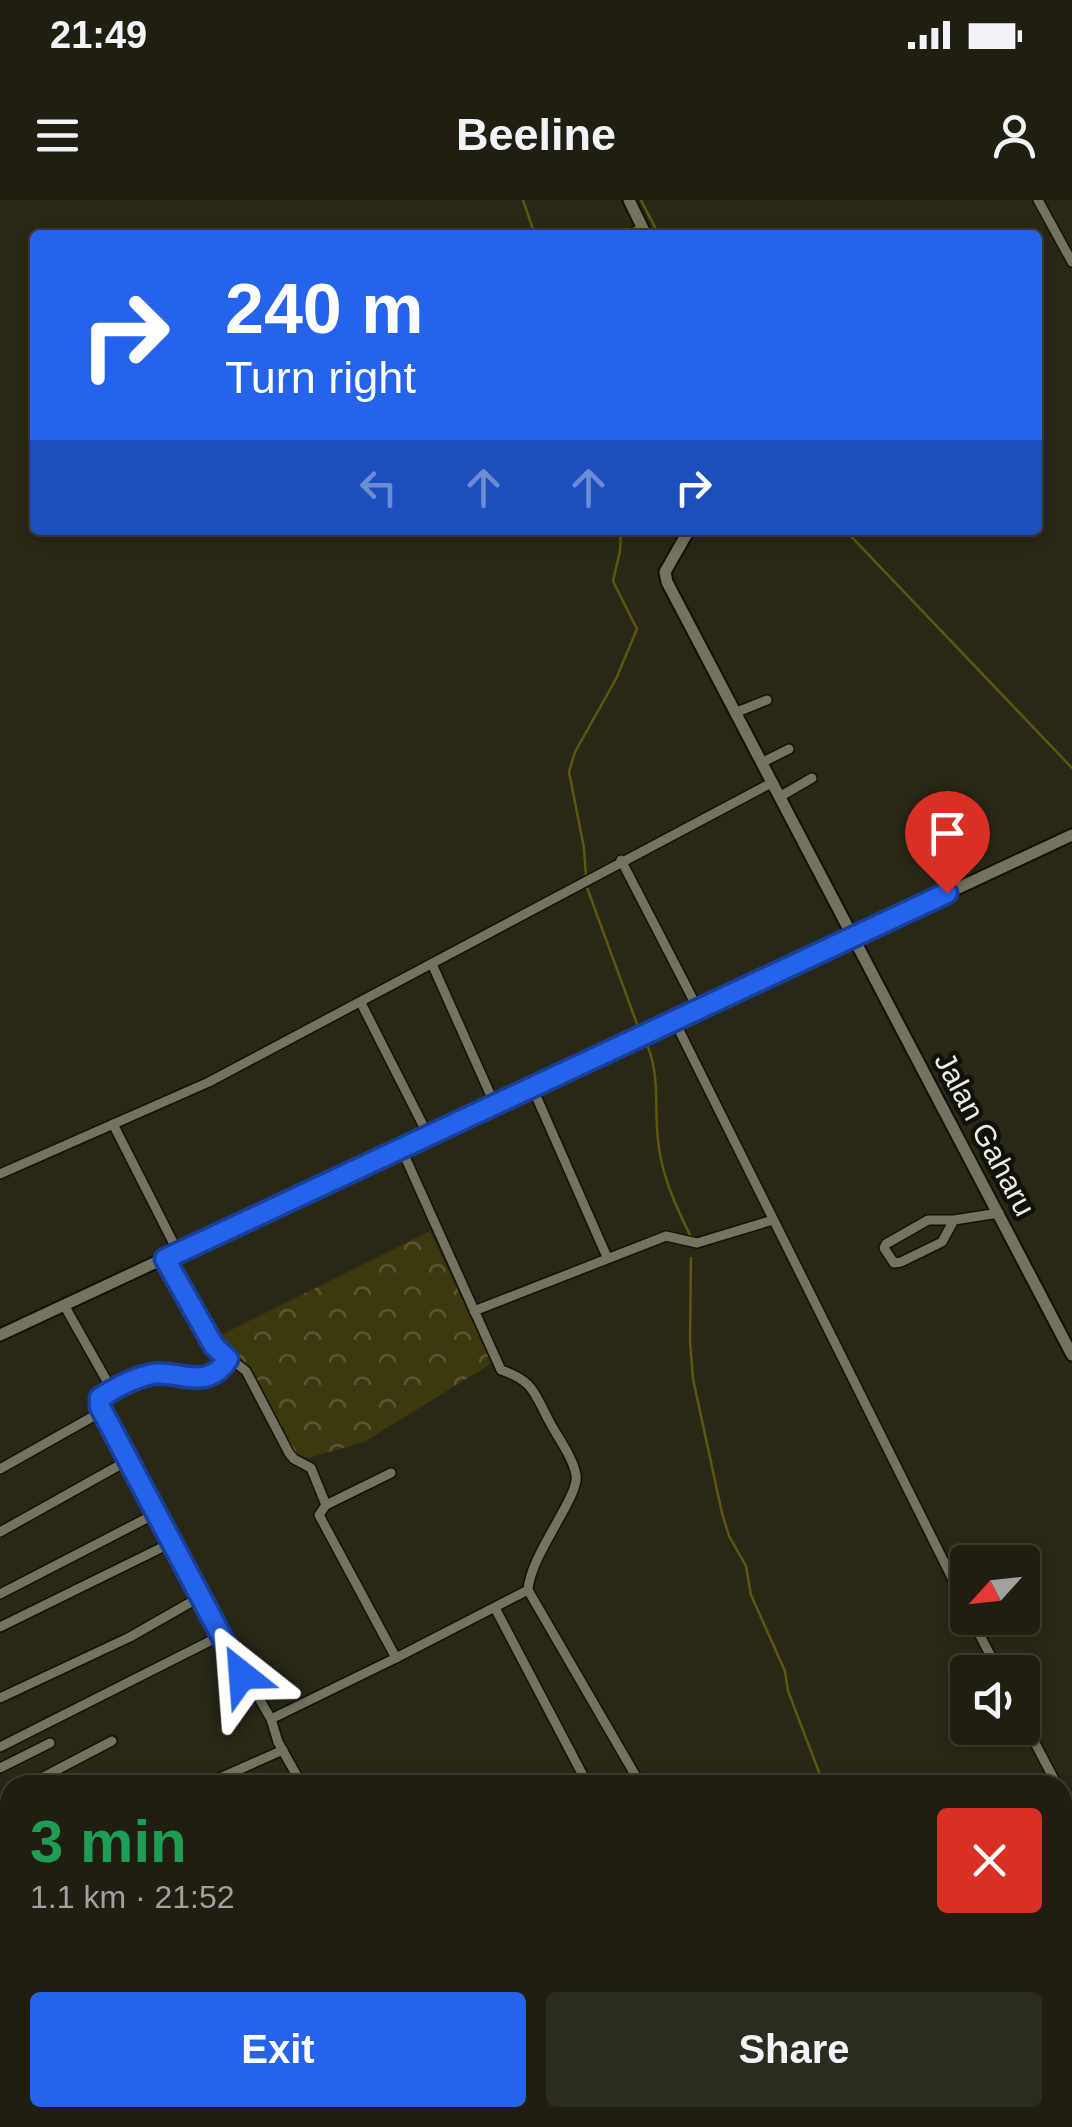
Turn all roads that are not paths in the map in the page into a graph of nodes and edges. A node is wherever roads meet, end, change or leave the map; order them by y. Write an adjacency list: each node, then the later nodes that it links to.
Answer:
1 (628, 200): 3 (street)
2 (1038, 200): 4 (street)
3 (643, 230)
4 (1072, 262)
5 (686, 535): 7 (street, Jalan Gaharu)
6 (767, 700): 7 (street)
7 (737, 712): 9 (street, Jalan Gaharu)
8 (789, 749): 9 (street)
9 (763, 762): 11 (street, Jalan Gaharu)
10 (812, 778): 12 (street)
11 (773, 782): 12 (street, Jalan Gaharu); 14 (street)
12 (781, 796): 15 (street, Jalan Gaharu)
13 (1072, 835): 15 (street)
14 (622, 860): 16 (street); 18 (street)
15 (854, 936): 18 (street); 26 (street, Jalan Gaharu)
16 (432, 964): 17 (street); 21 (street)
17 (361, 1003): 22 (street); 23 (street)
18 (698, 1009): 19 (street)
19 (674, 1020): 20 (street); 27 (street)
20 (533, 1089): 21 (street); 30 (street)
21 (495, 1105): 23 (street)
22 (113, 1124): 25 (street); 29 (street)
23 (428, 1136): 24 (street)
24 (401, 1148): 29 (street); 33 (street)
25 (0, 1174)
26 (999, 1214): 28 (street); 35 (street, Jalan Gaharu)
27 (773, 1220): 30 (street); 46 (street)
28 (954, 1220): 28 (street)
29 (178, 1252): 31 (street)
30 (607, 1257): 33 (street)
31 (165, 1259): 32 (street); 36 (street)
32 (64, 1305): 34 (street); 37 (street)
33 (474, 1311): 47 (street)
34 (0, 1335)
35 (1071, 1351)
36 (228, 1359): 37 (street); 42 (street)
37 (112, 1390): 38 (street)
38 (102, 1412): 39 (street); 40 (street)
39 (127, 1460): 43 (street); 44 (street)
40 (0, 1469)
41 (391, 1473): 42 (street)
42 (326, 1505): 53 (street)
43 (155, 1514): 45 (street); 48 (street)
44 (0, 1532)
45 (171, 1544): 49 (street); 51 (street)
46 (950, 1574)
47 (528, 1590): 50 (street); 66 (street)
48 (0, 1594)
49 (200, 1598): 52 (street); 54 (street)
50 (495, 1608): 53 (street); 65 (street)
51 (0, 1627)
52 (222, 1635): 55 (street); 59 (street)
53 (396, 1658): 55 (street)
54 (0, 1698)
55 (270, 1719): 60 (street)
56 (112, 1741): 62 (street)
57 (50, 1743): 61 (street)
58 (1036, 1745): 67 (street)
59 (0, 1746)
60 (283, 1750): 63 (street); 64 (street)
61 (0, 1768)
62 (47, 1775)
63 (227, 1775)
64 (297, 1775)
65 (583, 1775)
66 (635, 1775)
67 (1052, 1775)
68 (164, 2127): 69 (street)
69 (172, 2127)

